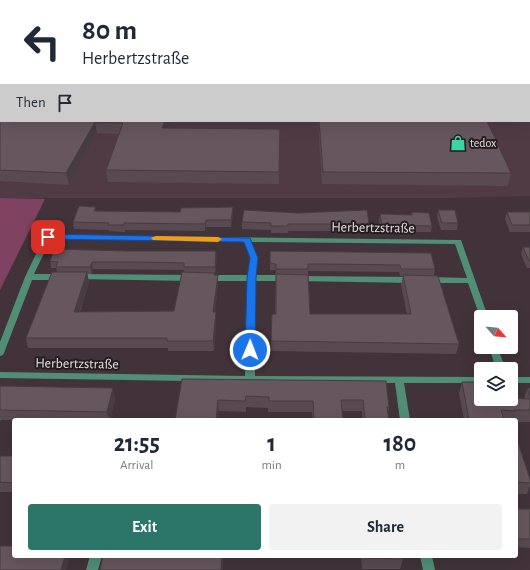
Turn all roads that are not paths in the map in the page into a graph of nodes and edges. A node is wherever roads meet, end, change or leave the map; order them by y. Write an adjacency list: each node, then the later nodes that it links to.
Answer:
1 (247, 240): 2 (street, Herbertzstraße); 3 (street); 4 (street, Herbertzstraße)
2 (29, 277): 3 (street); 6 (street, Herbertzstraße)
3 (252, 278): 4 (street); 8 (street)
4 (472, 281): 5 (street, Herbertzstraße)
5 (482, 310)
6 (0, 353)
7 (0, 375): 8 (street, Herbertzstraße)
8 (250, 380): 12 (street, Herbertzstraße)
9 (474, 380): 12 (street, Herbertzstraße)
10 (518, 380): 11 (street)
11 (530, 380)
12 (398, 381): 13 (street)
13 (405, 418)
14 (95, 558): 16 (street)
15 (426, 558): 17 (street)
16 (92, 570)
17 (429, 570)

